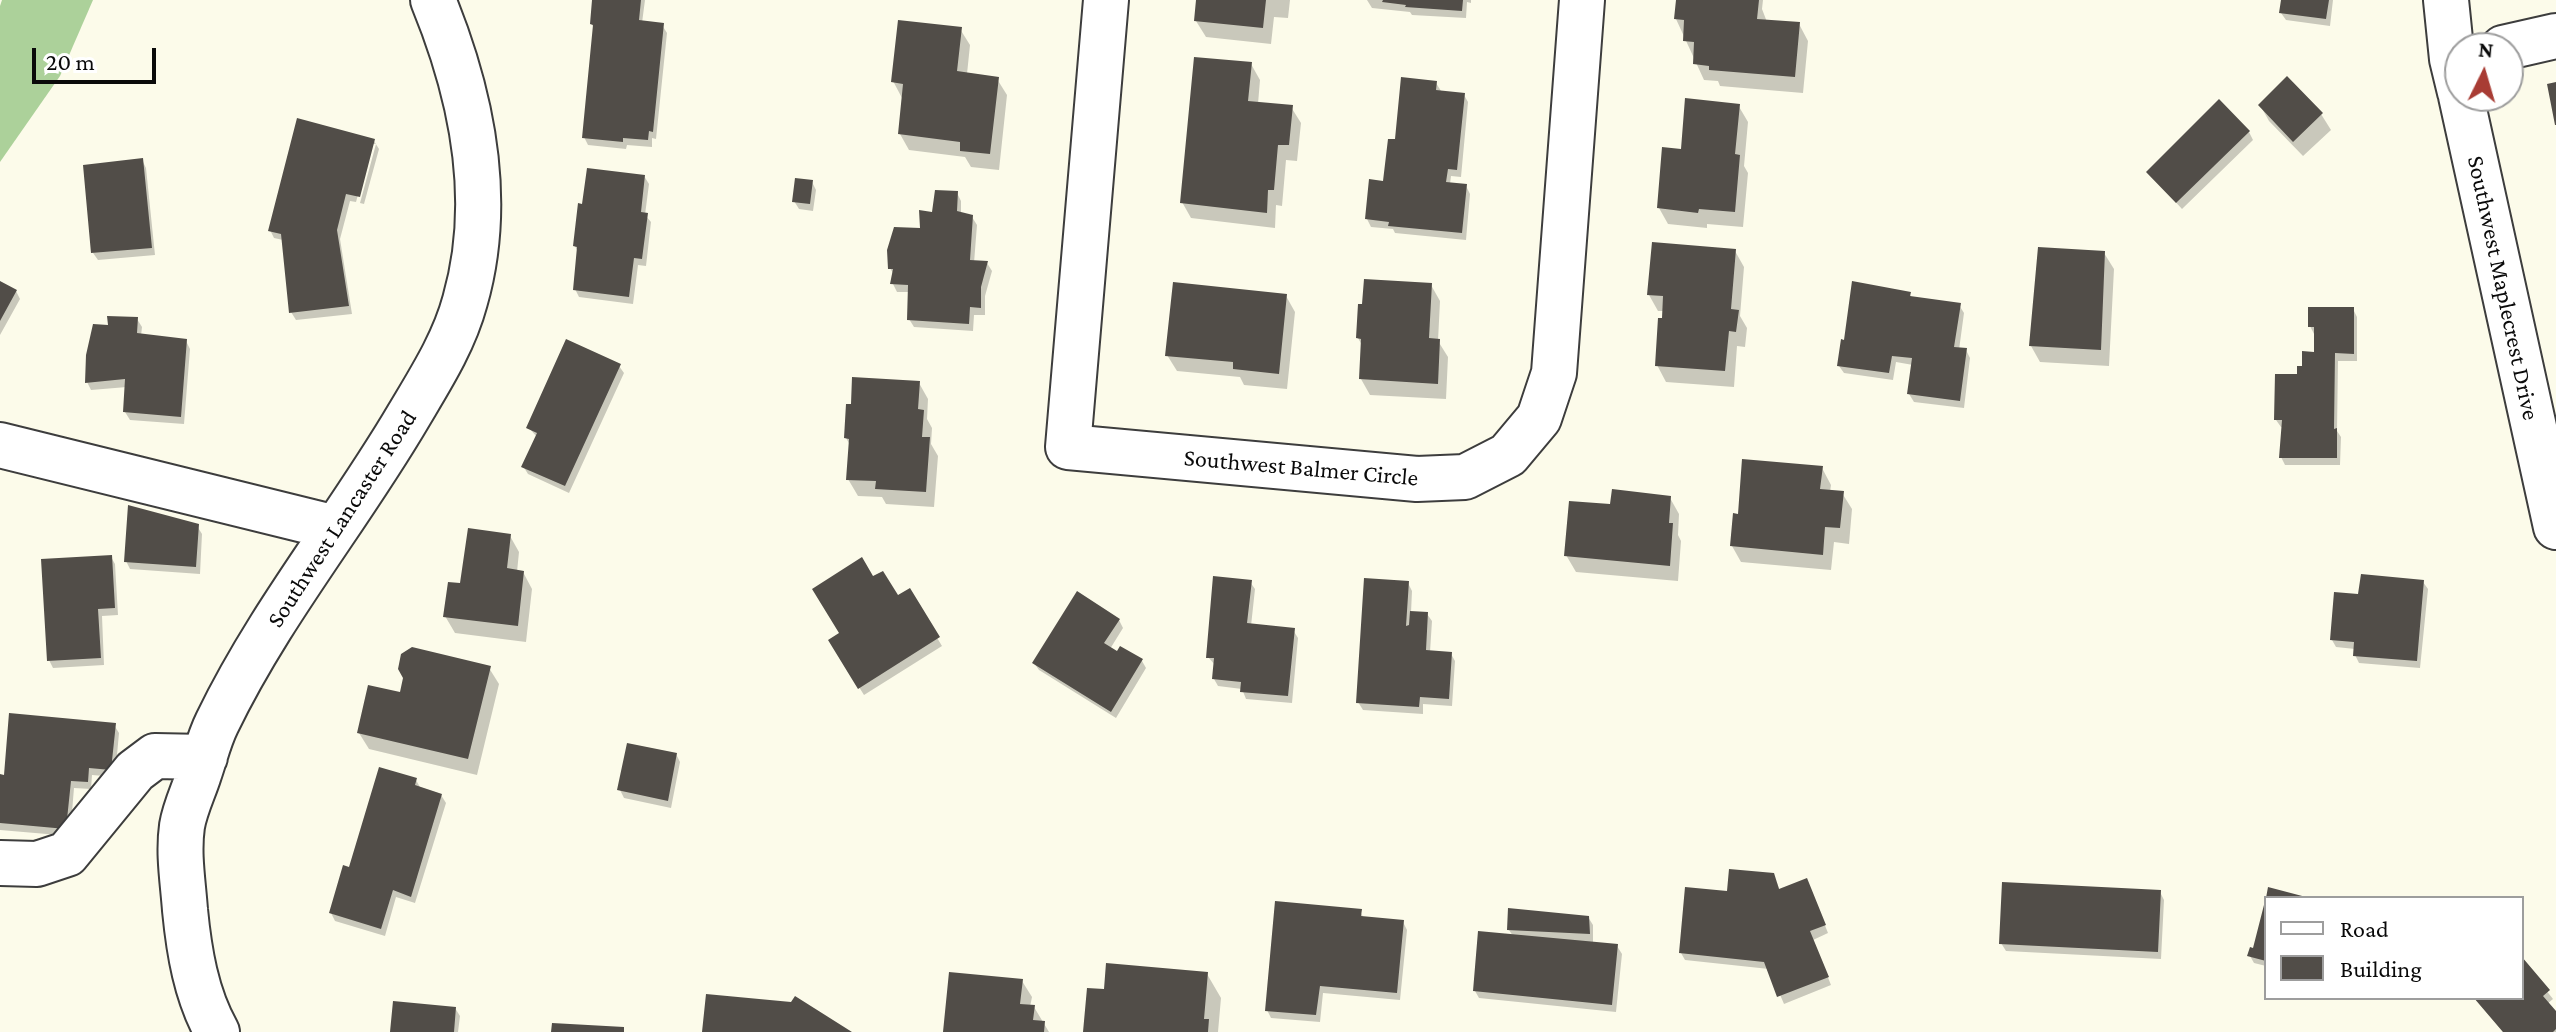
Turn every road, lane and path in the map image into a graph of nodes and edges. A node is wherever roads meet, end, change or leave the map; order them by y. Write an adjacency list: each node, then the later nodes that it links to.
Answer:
1 (433, 0): 11 (street, Southwest Lancaster Road)
2 (1106, 0): 3 (street, Southwest Balmer Circle)
3 (1582, 0)
4 (2446, 0): 5 (street, Southwest Maplecrest Drive)
5 (2451, 32)
6 (2556, 36): 7 (street)
7 (2524, 43)
8 (2466, 112): 10 (street, Southwest Maplecrest Drive)
9 (0, 445): 11 (street)
10 (2556, 527)
11 (336, 528): 12 (street, Southwest Lancaster Road)
12 (205, 757): 13 (street); 14 (street, Southwest Lancaster Road)
13 (0, 863)
14 (217, 1032)

